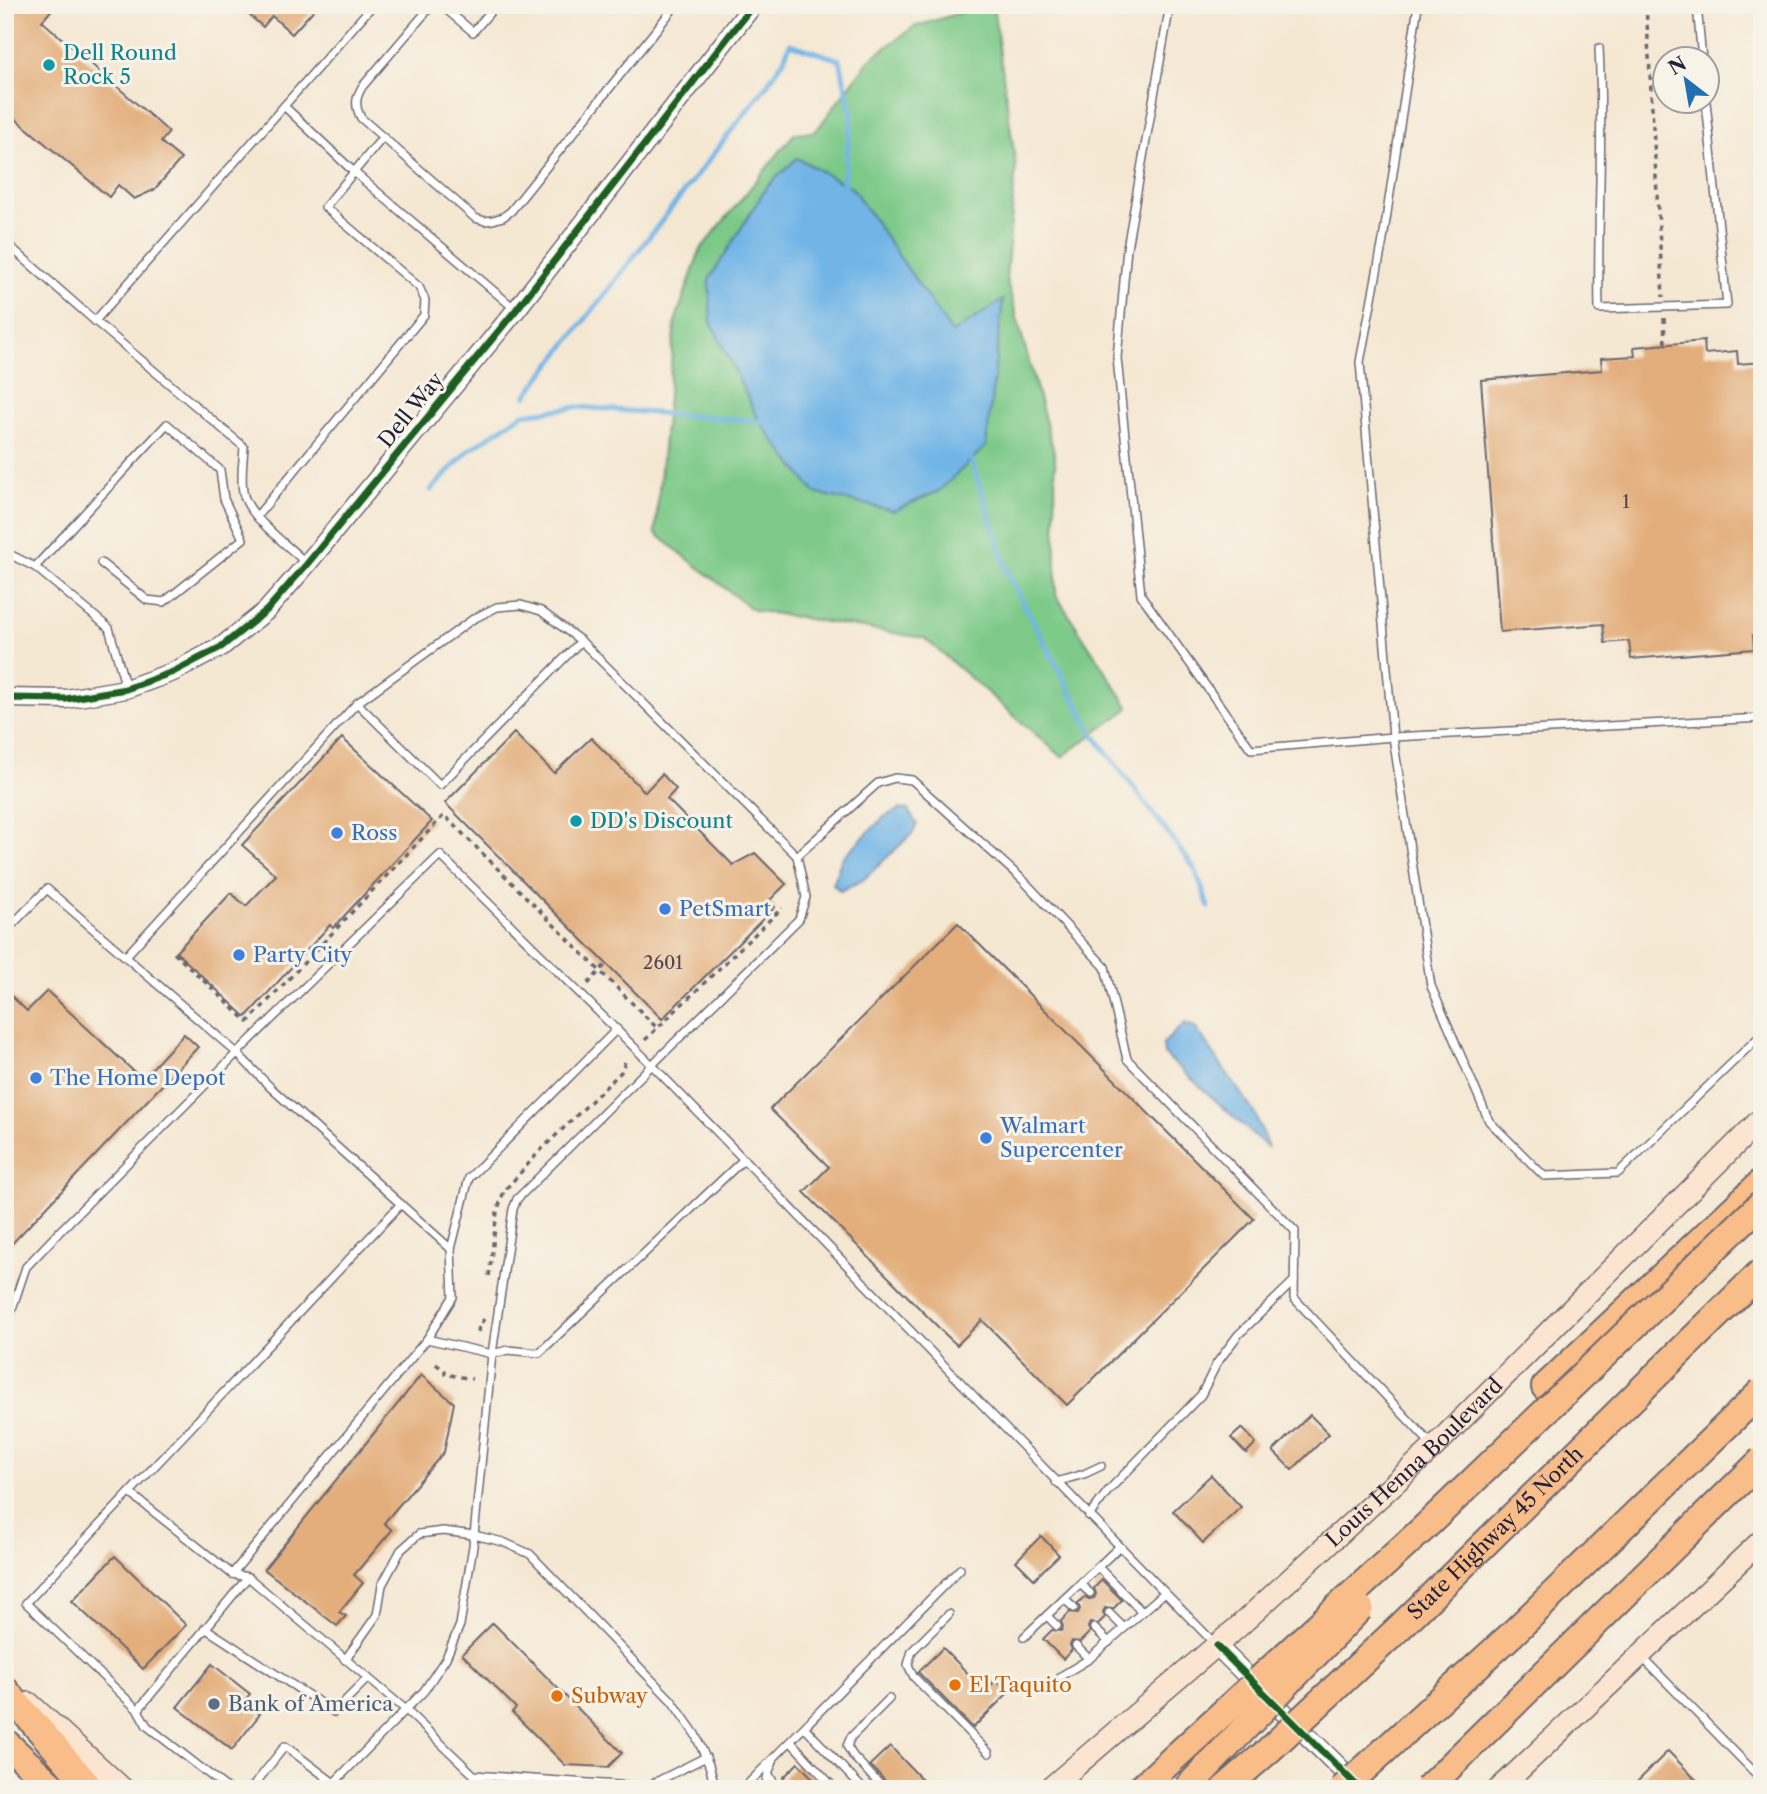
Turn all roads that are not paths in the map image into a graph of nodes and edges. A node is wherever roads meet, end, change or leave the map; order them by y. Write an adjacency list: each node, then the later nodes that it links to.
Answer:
1 (373, 5): 12 (lane)
2 (432, 5): 14 (lane)
3 (441, 5): 4 (lane)
4 (496, 5)
5 (676, 5): 14 (lane)
6 (753, 5): 17 (street, Dell Way)
7 (1170, 5): 29 (lane)
8 (1418, 5): 29 (lane)
9 (1697, 5): 10 (lane)
10 (1701, 46)
11 (1599, 48): 13 (lane)
12 (284, 106): 15 (lane); 18 (lane)
13 (1707, 116)
14 (383, 138): 15 (lane)
15 (354, 172): 17 (lane); 19 (lane)
16 (5, 242): 18 (lane)
17 (516, 310): 22 (street, Dell Way)
18 (95, 321): 19 (lane)
19 (257, 516): 22 (lane)
20 (5, 552): 23 (lane)
21 (101, 563): 23 (lane)
22 (307, 564): 25 (street, Dell Way)
23 (35, 568): 25 (lane)
24 (581, 641): 27 (lane); 27 (lane); 30 (lane)
25 (126, 689): 26 (street, Dell Way)
26 (5, 698)
27 (356, 703): 32 (lane)
28 (1762, 718): 29 (lane)
29 (1393, 737): 34 (lane)
30 (797, 856): 36 (lane); 44 (lane)
31 (5, 932): 32 (lane)
32 (126, 956): 35 (lane)
33 (617, 1029): 35 (lane); 36 (lane); 42 (lane)
34 (1761, 1037)
35 (237, 1053): 41 (lane); 45 (lane)
36 (651, 1064): 38 (lane); 47 (lane)
37 (1762, 1118): 49 (main road, Louis Henna Boulevard)
38 (744, 1159): 47 (lane); 53 (lane)
39 (1762, 1182): 114 (highway, bridge)
40 (1762, 1203): 113 (highway, bridge)
41 (401, 1204): 42 (lane); 54 (lane)
42 (451, 1249): 46 (lane)
43 (1762, 1271): 115 (highway, State Highway 45 North, bridge)
44 (1294, 1281): 49 (lane); 55 (lane)
45 (5, 1320)
46 (428, 1339): 47 (lane); 61 (lane)
47 (492, 1354): 56 (lane)
48 (1762, 1391): 116 (highway, bridge)
49 (1434, 1447): 79 (main road, Louis Henna Boulevard)
50 (1762, 1460): 119 (highway, bridge)
51 (1101, 1466): 53 (lane)
52 (1762, 1471): 118 (highway, bridge)
53 (1056, 1482): 55 (lane)
54 (130, 1493): 61 (lane); 88 (lane)
55 (1089, 1516): 58 (lane)
56 (474, 1535): 81 (lane); 89 (lane); 94 (lane)
57 (1762, 1540): 80 (main road)
58 (1119, 1547): 59 (lane); 65 (lane)
59 (1098, 1567): 63 (lane); 68 (lane)
60 (960, 1569): 90 (lane)
61 (232, 1574): 62 (lane)
62 (248, 1577): 73 (lane); 81 (lane)
63 (1080, 1584): 64 (lane); 66 (lane)
64 (1090, 1593)
65 (1164, 1594): 68 (lane); 79 (lane)
66 (1064, 1599): 67 (lane); 71 (lane)
67 (1074, 1608)
68 (1142, 1612): 75 (lane)
69 (1109, 1613): 75 (lane)
70 (949, 1614): 93 (lane)
71 (1046, 1616): 72 (lane); 76 (lane)
72 (1056, 1626)
73 (205, 1628): 84 (lane); 88 (lane)
74 (1094, 1628): 77 (lane)
75 (1124, 1628): 77 (lane)
76 (1024, 1637)
77 (1109, 1642): 82 (lane)
78 (1076, 1646): 82 (lane)
79 (1217, 1646): 112 (main road, Louis Henna Boulevard); 117 (street)
80 (1640, 1655): 97 (lane); 120 (main road)
81 (345, 1660): 84 (lane)
82 (1090, 1660): 83 (lane)
83 (1061, 1676)
84 (368, 1678): 89 (lane)
85 (5, 1682): 103 (main road)
86 (5, 1690): 102 (highway)
87 (889, 1699): 111 (lane)
88 (138, 1710): 104 (lane)
89 (406, 1710): 98 (lane); 99 (lane)
90 (805, 1728): 92 (lane); 110 (lane)
91 (5, 1742): 101 (highway)
92 (791, 1742): 95 (lane); 109 (lane)
93 (989, 1753)
94 (706, 1757): 99 (lane); 106 (lane)
95 (775, 1758): 96 (lane); 100 (lane)
96 (768, 1773): 107 (lane); 108 (lane)
97 (1762, 1780)
98 (331, 1786): 105 (lane)
99 (646, 1788)
100 (743, 1788)
101 (55, 1789)
102 (91, 1789)
103 (123, 1789)
104 (228, 1789)
105 (251, 1789)
106 (716, 1789)
107 (765, 1789)
108 (777, 1789)
109 (835, 1789)
110 (863, 1789)
111 (884, 1789)
112 (1049, 1789)
113 (1140, 1789)
114 (1186, 1789)
115 (1224, 1789)
116 (1342, 1789)
117 (1360, 1789)
118 (1422, 1789)
119 (1427, 1789)
120 (1499, 1789)

